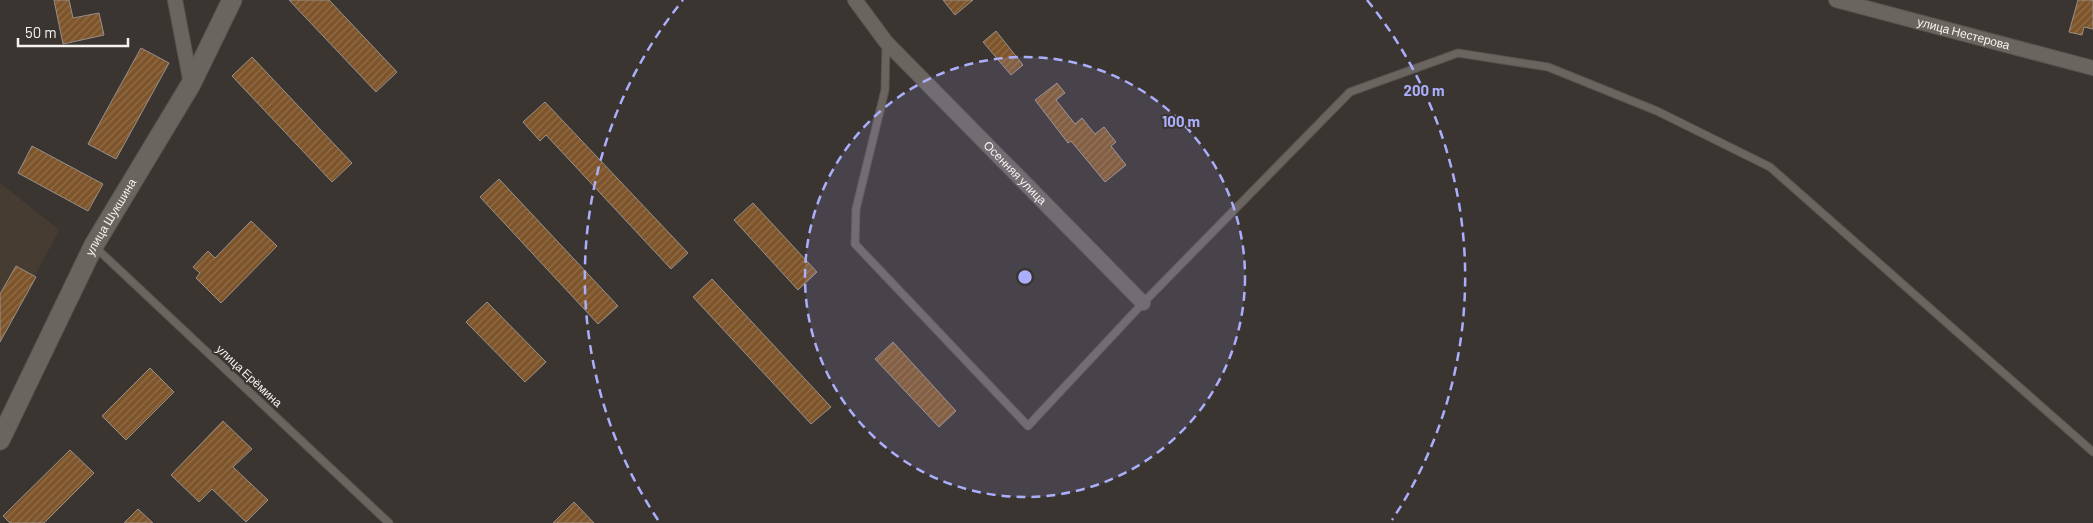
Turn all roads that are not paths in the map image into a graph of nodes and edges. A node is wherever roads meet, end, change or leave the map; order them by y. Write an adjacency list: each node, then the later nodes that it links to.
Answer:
1 (175, 0): 8 (street)
2 (232, 0): 8 (street, улица Шукшина)
3 (855, 0): 6 (street, Осенняя улица)
4 (1836, 0): 5 (street, улица Нестерова)
5 (1854, 2): 7 (street, улица Нестерова)
6 (886, 42): 10 (street, Осенняя улица); 10 (lane)
7 (2093, 68)
8 (191, 84): 9 (street, улица Шукшина)
9 (94, 245): 11 (street, улица Шукшина); 13 (lane, улица Ерёмина)
10 (1143, 303): 12 (lane)
11 (0, 440)
12 (2093, 452)
13 (389, 523)

